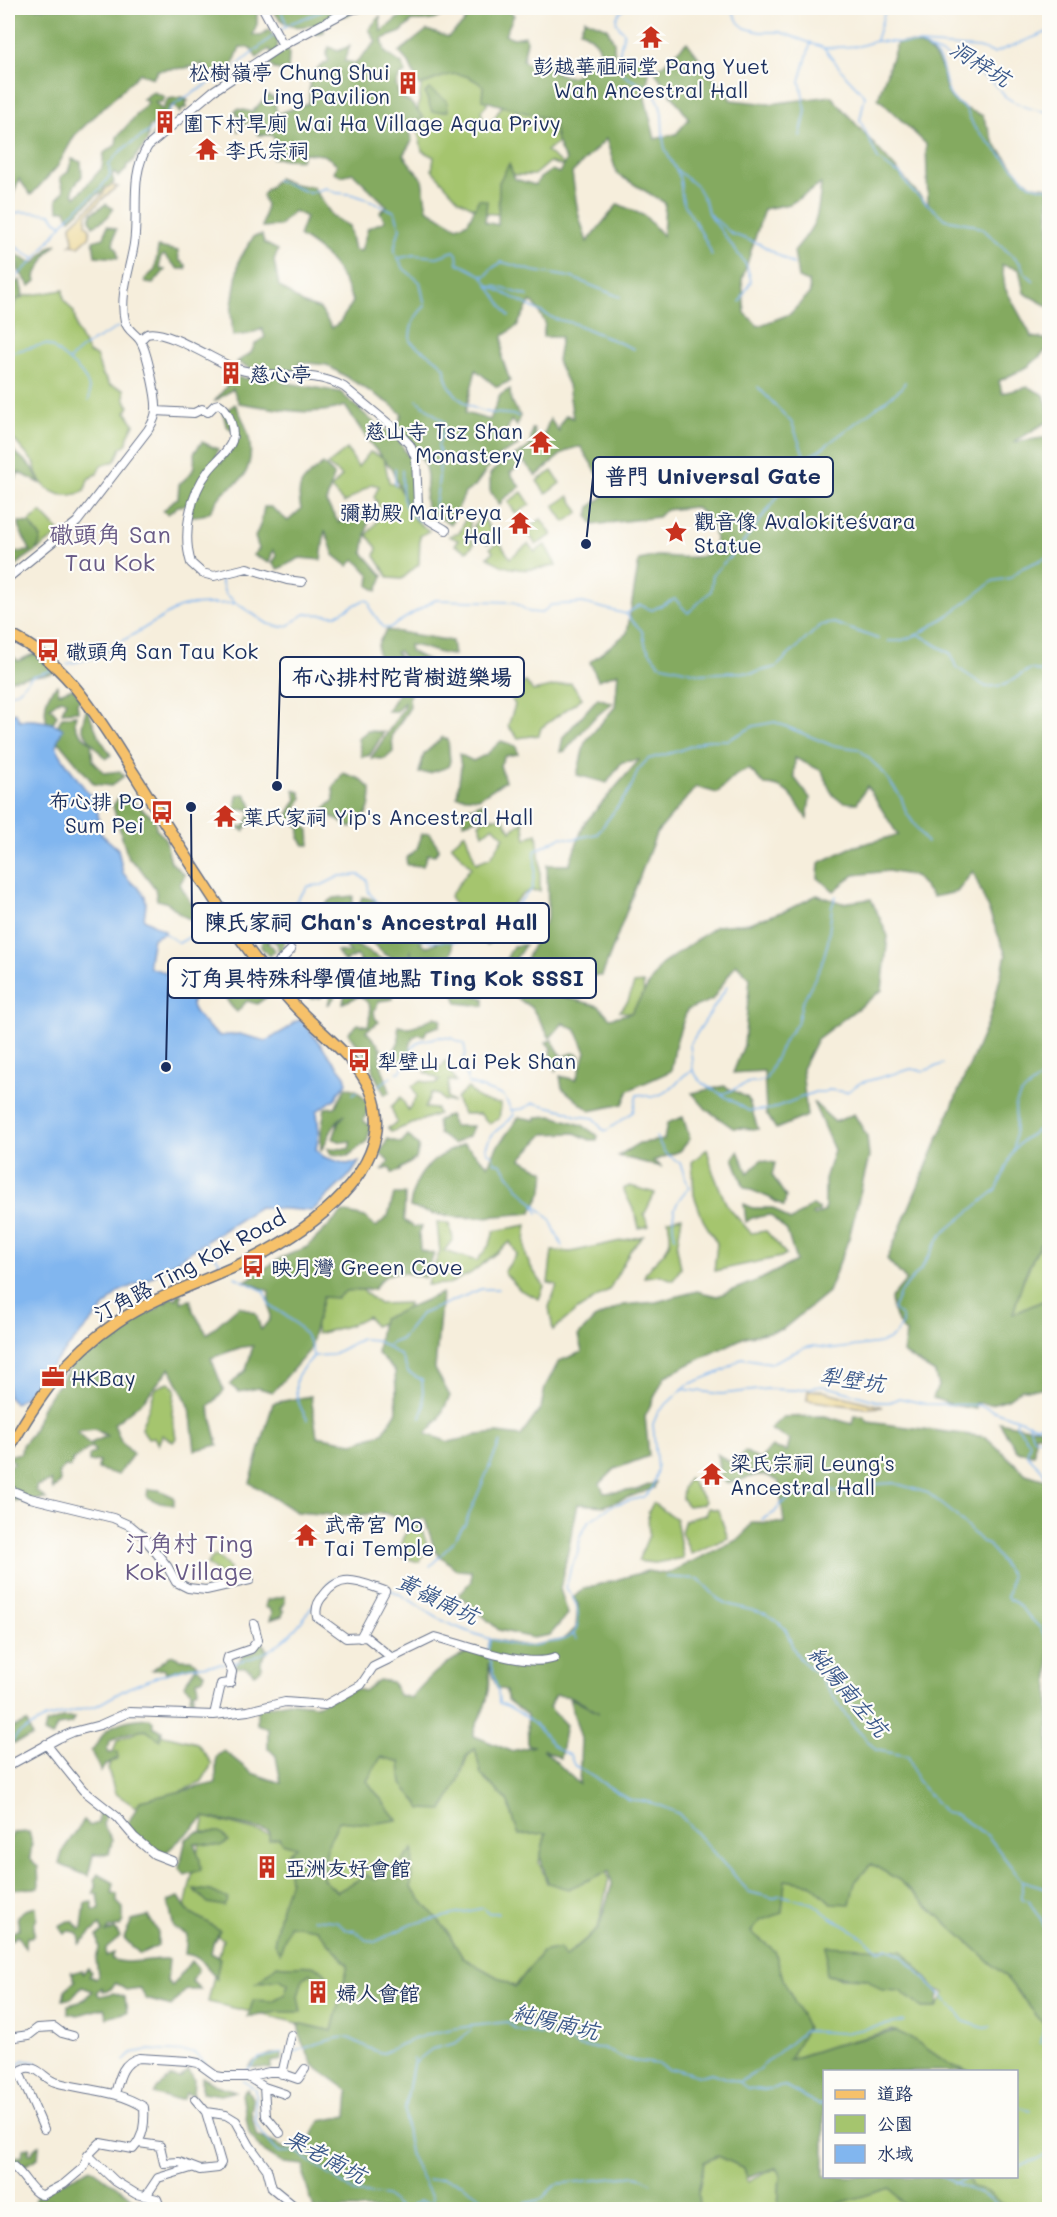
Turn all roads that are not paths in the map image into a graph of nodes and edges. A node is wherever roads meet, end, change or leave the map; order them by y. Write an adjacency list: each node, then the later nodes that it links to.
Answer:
1 (263, 8): 3 (street)
2 (361, 8): 3 (street)
3 (283, 45): 4 (street)
4 (140, 340): 5 (street); 6 (street)
5 (156, 411): 7 (street); 8 (street)
6 (446, 530)
7 (8, 578)
8 (302, 582)
9 (8, 634): 11 (main road, 汀角路 Ting Kok Road)
10 (291, 950): 11 (street)
11 (265, 978): 12 (main road, 汀角路 Ting Kok Road)
12 (8, 1450)
13 (8, 1489): 14 (street)
14 (250, 1580)
15 (254, 1624): 19 (street)
16 (360, 1638): 16 (street); 17 (street)
17 (392, 1658): 18 (street); 19 (street)
18 (555, 1659)
19 (214, 1715): 20 (street)
20 (46, 1744): 21 (street); 22 (street)
21 (8, 1766)
22 (172, 1861)
23 (291, 2035): 28 (street)
24 (73, 2036): 25 (street)
25 (8, 2038)
26 (305, 2069): 28 (street)
27 (18, 2072): 30 (street); 32 (street); 36 (street)
28 (282, 2074): 29 (street)
29 (248, 2077): 31 (street); 32 (street)
30 (8, 2083)
31 (264, 2087): 33 (street); 37 (street)
32 (115, 2094): 38 (street)
33 (285, 2094)
34 (195, 2099): 35 (street)
35 (206, 2112): 41 (street); 44 (street)
36 (44, 2129)
37 (280, 2133)
38 (139, 2143): 39 (street); 41 (street)
39 (88, 2155): 40 (street); 42 (street)
40 (8, 2163)
41 (191, 2168): 42 (street)
42 (146, 2196): 43 (street)
43 (160, 2210)
44 (299, 2210)

